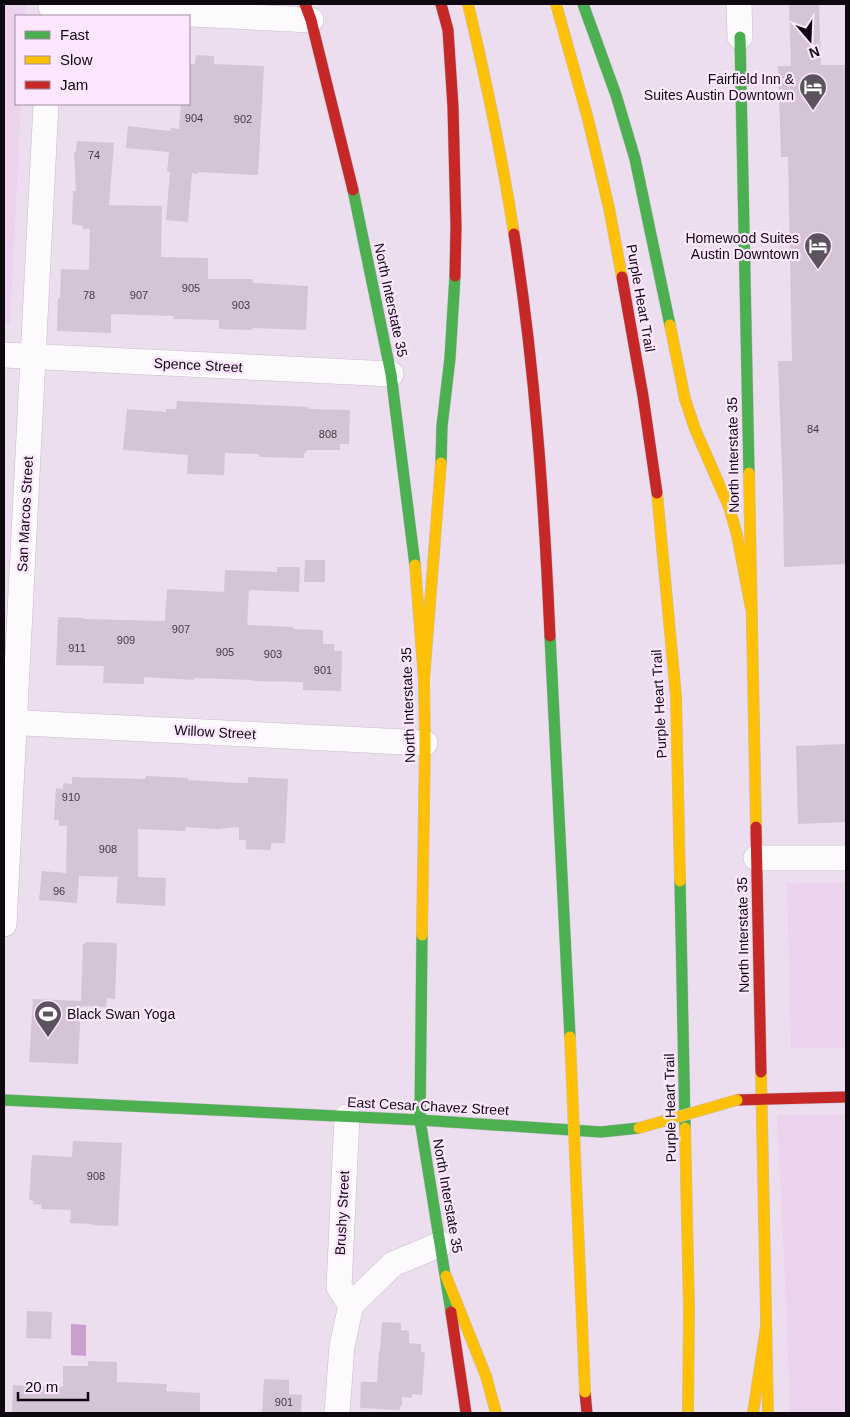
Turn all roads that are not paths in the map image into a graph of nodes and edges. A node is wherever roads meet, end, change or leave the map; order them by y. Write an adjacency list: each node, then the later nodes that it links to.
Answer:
1 (441, 4): 14 (main road)
2 (468, 4): 32 (main road, bridge)
3 (556, 4): 33 (main road, Purple Heart Trail)
4 (583, 4): 13 (main road)
5 (739, 4): 8 (street)
6 (51, 9): 7 (street)
7 (308, 12): 12 (main road, North Interstate 35)
8 (740, 37): 13 (main road, North Interstate 35)
9 (46, 105): 11 (street, San Marcos Street)
10 (4, 355): 11 (street, Spence Street)
11 (33, 356): 12 (street, Spence Street); 15 (street, San Marcos Street)
12 (391, 374): 14 (main road, North Interstate 35)
13 (751, 608): 17 (main road, North Interstate 35)
14 (424, 680): 16 (main road, North Interstate 35)
15 (9, 722): 16 (street, Willow Street); 19 (street, San Marcos Street)
16 (425, 743): 24 (main road, North Interstate 35)
17 (756, 858): 18 (street); 21 (main road, North Interstate 35)
18 (846, 858)
19 (4, 924)
20 (846, 1097): 21 (main road, East Cesar Chavez Street)
21 (761, 1099): 24 (main road, East Cesar Chavez Street, bridge); 28 (main road, North Interstate 35)
22 (4, 1100): 23 (main road, East Cesar Chavez Street)
23 (347, 1116): 24 (main road, East Cesar Chavez Street); 27 (street, Brushy Street)
24 (420, 1120): 25 (main road, North Interstate 35)
25 (441, 1244): 26 (main road, North Interstate 35); 27 (street)
26 (446, 1276): 30 (main road, North Interstate 35); 31 (main road)
27 (351, 1305): 29 (street)
28 (766, 1327): 34 (main road); 35 (main road, North Interstate 35)
29 (337, 1413)
30 (466, 1413)
31 (496, 1413)
32 (587, 1413)
33 (688, 1413)
34 (752, 1413)
35 (768, 1413)

